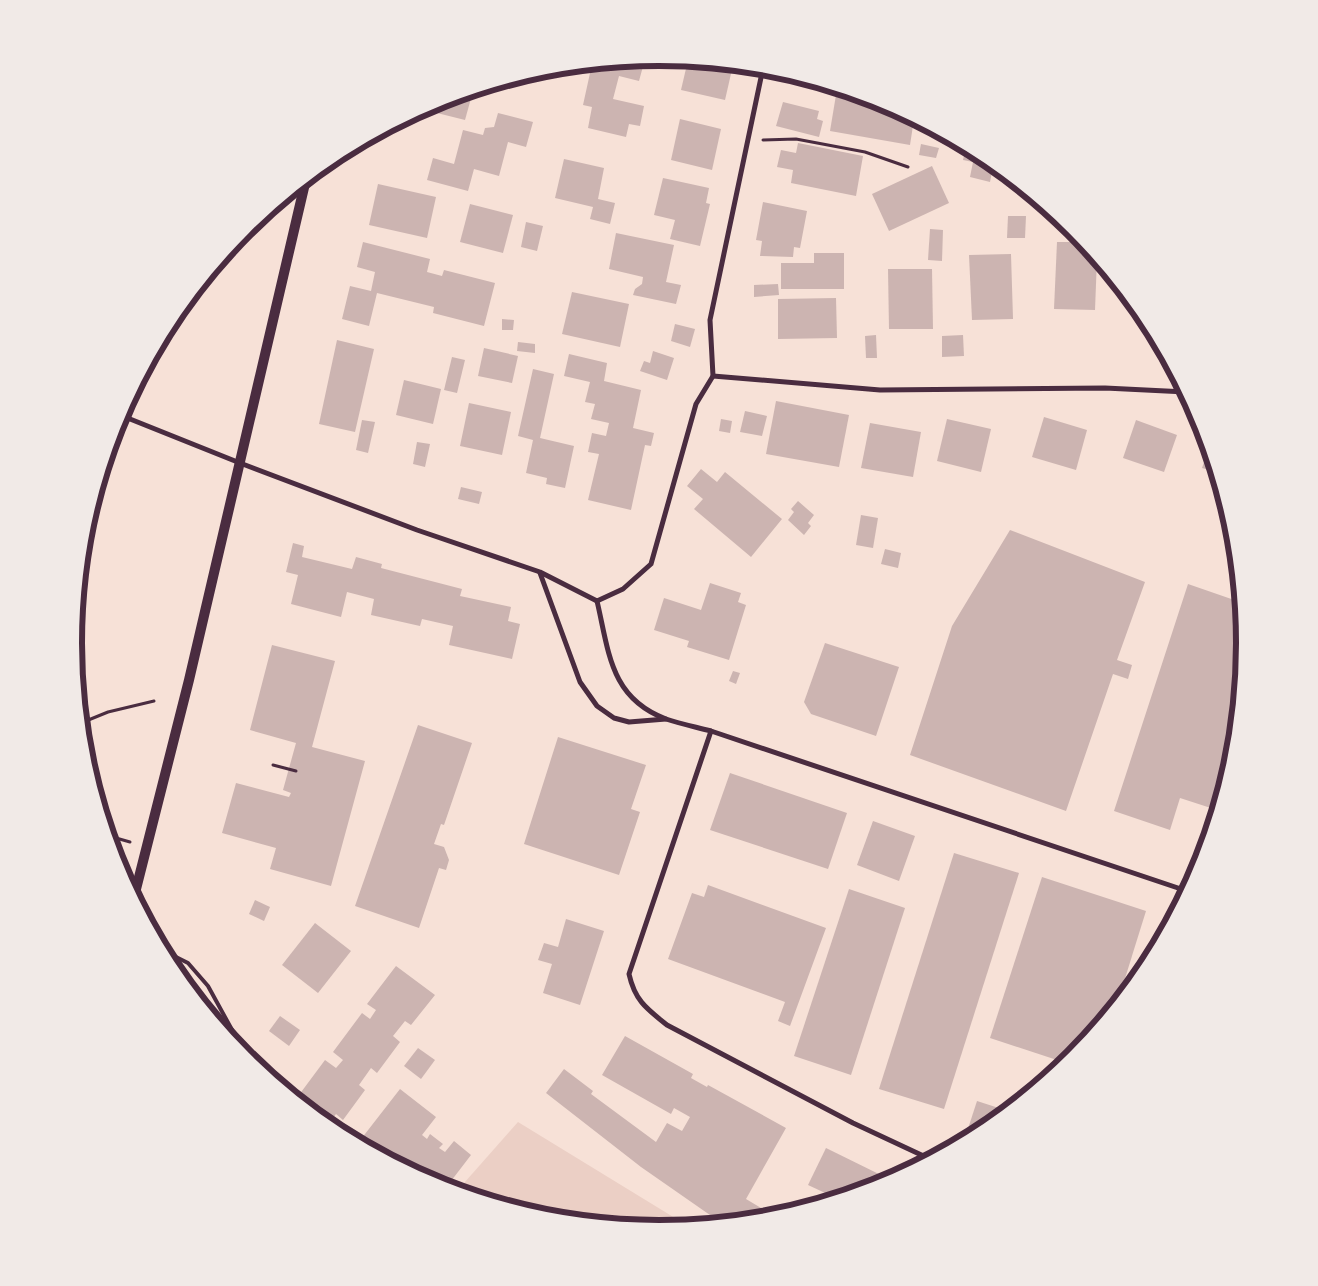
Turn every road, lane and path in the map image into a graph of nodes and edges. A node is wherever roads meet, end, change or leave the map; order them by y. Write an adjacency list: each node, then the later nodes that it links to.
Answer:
1 (761, 75): 2 (street)
2 (748, 138): 3 (path); 5 (street)
3 (908, 167)
4 (304, 188): 8 (main road)
5 (713, 376): 6 (street); 10 (street)
6 (1178, 392)
7 (128, 418): 8 (street)
8 (240, 463): 9 (street); 17 (main road)
9 (540, 572): 10 (street); 12 (street)
10 (597, 601): 12 (street)
11 (154, 700): 13 (path)
12 (666, 719): 14 (street)
13 (87, 720)
14 (711, 731): 18 (street); 21 (street)
15 (273, 765): 16 (path)
16 (296, 771)
17 (137, 887)
18 (1180, 889)
19 (175, 957): 20 (lane)
20 (233, 1032)
21 (922, 1155)

